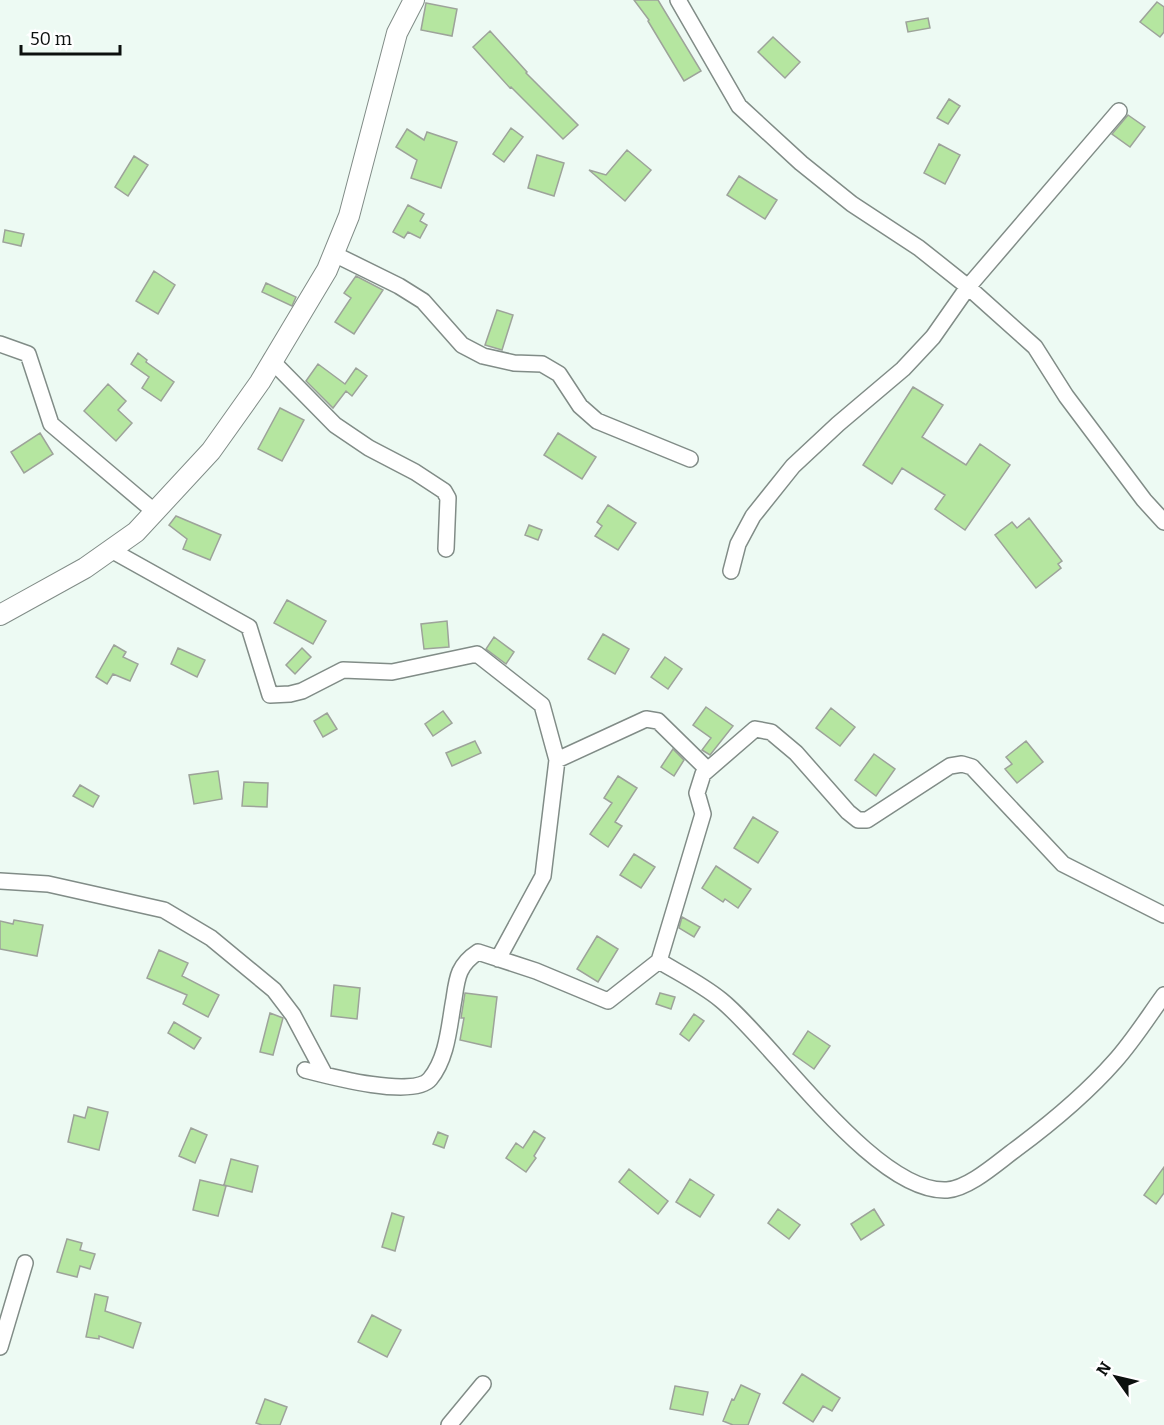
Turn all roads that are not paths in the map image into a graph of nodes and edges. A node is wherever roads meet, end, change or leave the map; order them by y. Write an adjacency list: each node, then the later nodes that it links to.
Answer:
1 (414, 0): 4 (street)
2 (678, 0): 5 (street)
3 (1119, 111): 5 (street)
4 (334, 254): 7 (street); 8 (street)
5 (968, 287): 10 (street); 13 (street)
6 (0, 344): 9 (street)
7 (271, 360): 9 (street); 12 (street)
8 (690, 459)
9 (155, 512): 11 (street)
10 (1164, 522)
11 (111, 549): 14 (street); 15 (street)
12 (446, 549)
13 (731, 571)
14 (0, 615)
15 (557, 760): 16 (street); 19 (street)
16 (707, 769): 18 (street); 20 (street)
17 (0, 881): 23 (street)
18 (1164, 915)
19 (498, 959): 20 (street); 23 (street)
20 (659, 961): 21 (street)
21 (1164, 995)
22 (305, 1070): 23 (street)
23 (325, 1076)
24 (26, 1263): 25 (street)
25 (0, 1347)
26 (483, 1384): 27 (street)
27 (449, 1425)

